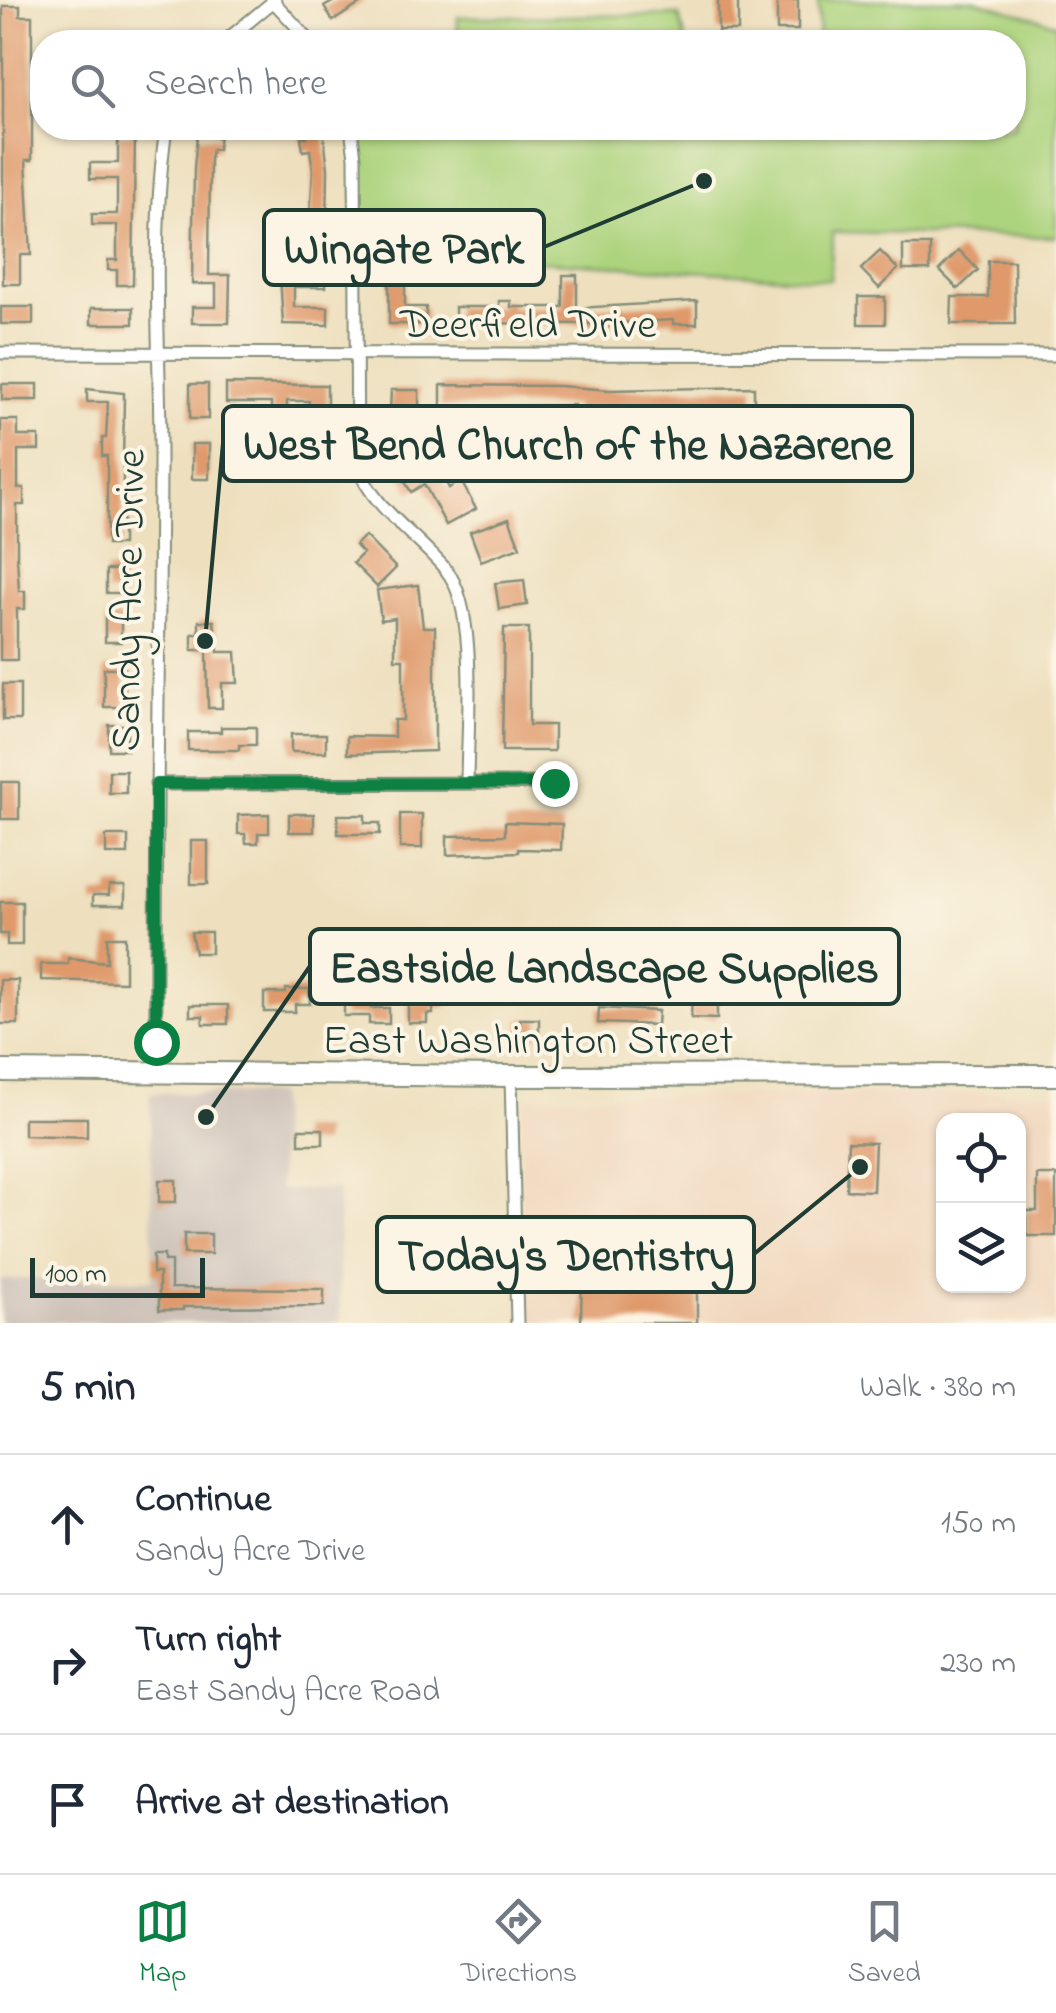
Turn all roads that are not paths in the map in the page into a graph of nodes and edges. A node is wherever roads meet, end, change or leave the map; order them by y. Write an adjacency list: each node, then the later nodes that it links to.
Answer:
1 (273, 0): 2 (street); 3 (street)
2 (238, 30)
3 (300, 30)
4 (164, 140): 8 (street, Sandy Acre Drive)
5 (352, 140): 7 (street)
6 (0, 353): 8 (street, Deerfield Drive)
7 (355, 354): 8 (street, Deerfield Drive); 9 (street, Deerfield Drive); 10 (street)
8 (161, 355): 12 (street, Sandy Acre Drive)
9 (1056, 355)
10 (466, 783): 11 (street); 12 (street)
11 (554, 783)
12 (156, 784): 14 (street, Sandy Acre Drive)
13 (0, 1071): 14 (main road, East Washington Street)
14 (156, 1074): 16 (main road, East Washington Street)
15 (1056, 1075): 16 (main road, East Washington Street)
16 (511, 1076): 17 (street)
17 (517, 1323)

